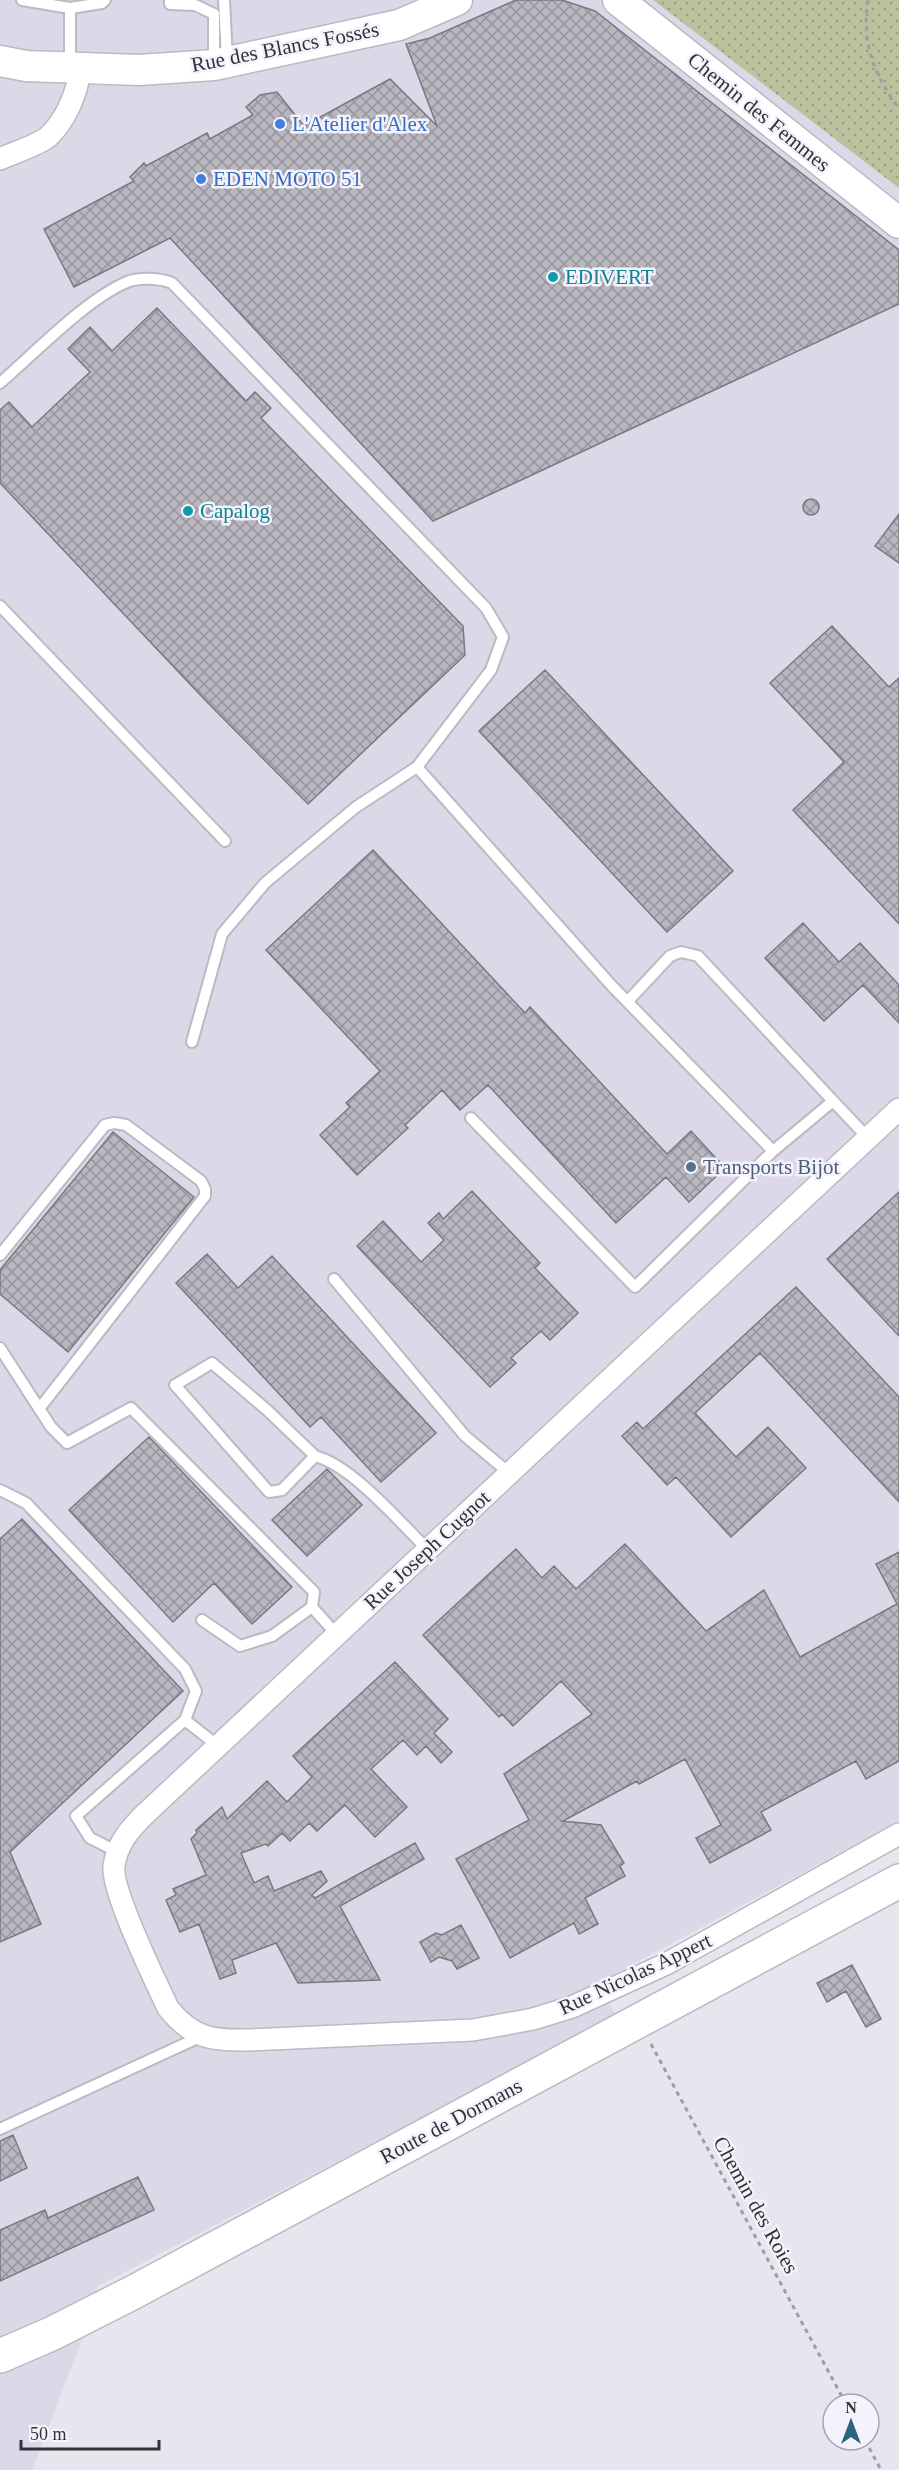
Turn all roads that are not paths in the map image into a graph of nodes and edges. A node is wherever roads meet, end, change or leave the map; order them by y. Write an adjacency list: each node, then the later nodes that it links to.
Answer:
1 (22, 0): 7 (lane)
2 (105, 0): 7 (lane)
3 (170, 0): 9 (lane)
4 (224, 0): 9 (lane)
5 (458, 0): 9 (street, Rue des Blancs Fossés)
6 (618, 0): 12 (street, Chemin des Femmes)
7 (70, 8): 10 (lane)
8 (0, 61): 10 (street, Rue des Blancs Fossés)
9 (221, 64): 10 (street, Rue des Blancs Fossés)
10 (75, 68): 11 (street)
11 (0, 159)
12 (899, 224)
13 (0, 384): 15 (lane)
14 (0, 606): 16 (lane)
15 (417, 767): 17 (lane); 18 (lane)
16 (225, 842)
17 (628, 1000): 19 (lane); 23 (lane)
18 (192, 1042)
19 (833, 1101): 22 (lane); 23 (lane)
20 (899, 1109): 22 (street, Rue Joseph Cugnot)
21 (471, 1118): 23 (lane)
22 (868, 1138): 29 (street, Rue Joseph Cugnot)
23 (773, 1151)
24 (0, 1255): 27 (lane)
25 (334, 1279): 29 (lane)
26 (0, 1348): 27 (lane)
27 (39, 1409): 32 (lane)
28 (315, 1456): 28 (lane); 31 (lane)
29 (510, 1473): 31 (street, Rue Joseph Cugnot)
30 (0, 1490): 35 (lane)
31 (428, 1550): 34 (street, Rue Joseph Cugnot)
32 (312, 1607): 33 (lane); 34 (lane)
33 (202, 1620)
34 (337, 1635): 36 (street, Rue Joseph Cugnot)
35 (185, 1720): 36 (lane); 38 (lane)
36 (218, 1746): 38 (street, Rue Joseph Cugnot)
37 (899, 1834): 40 (street, Rue Nicolas Appert)
38 (117, 1852): 40 (street)
39 (899, 1881): 42 (main road, Route de Dormans)
40 (203, 2036): 41 (lane)
41 (0, 2129)
42 (0, 2356)

